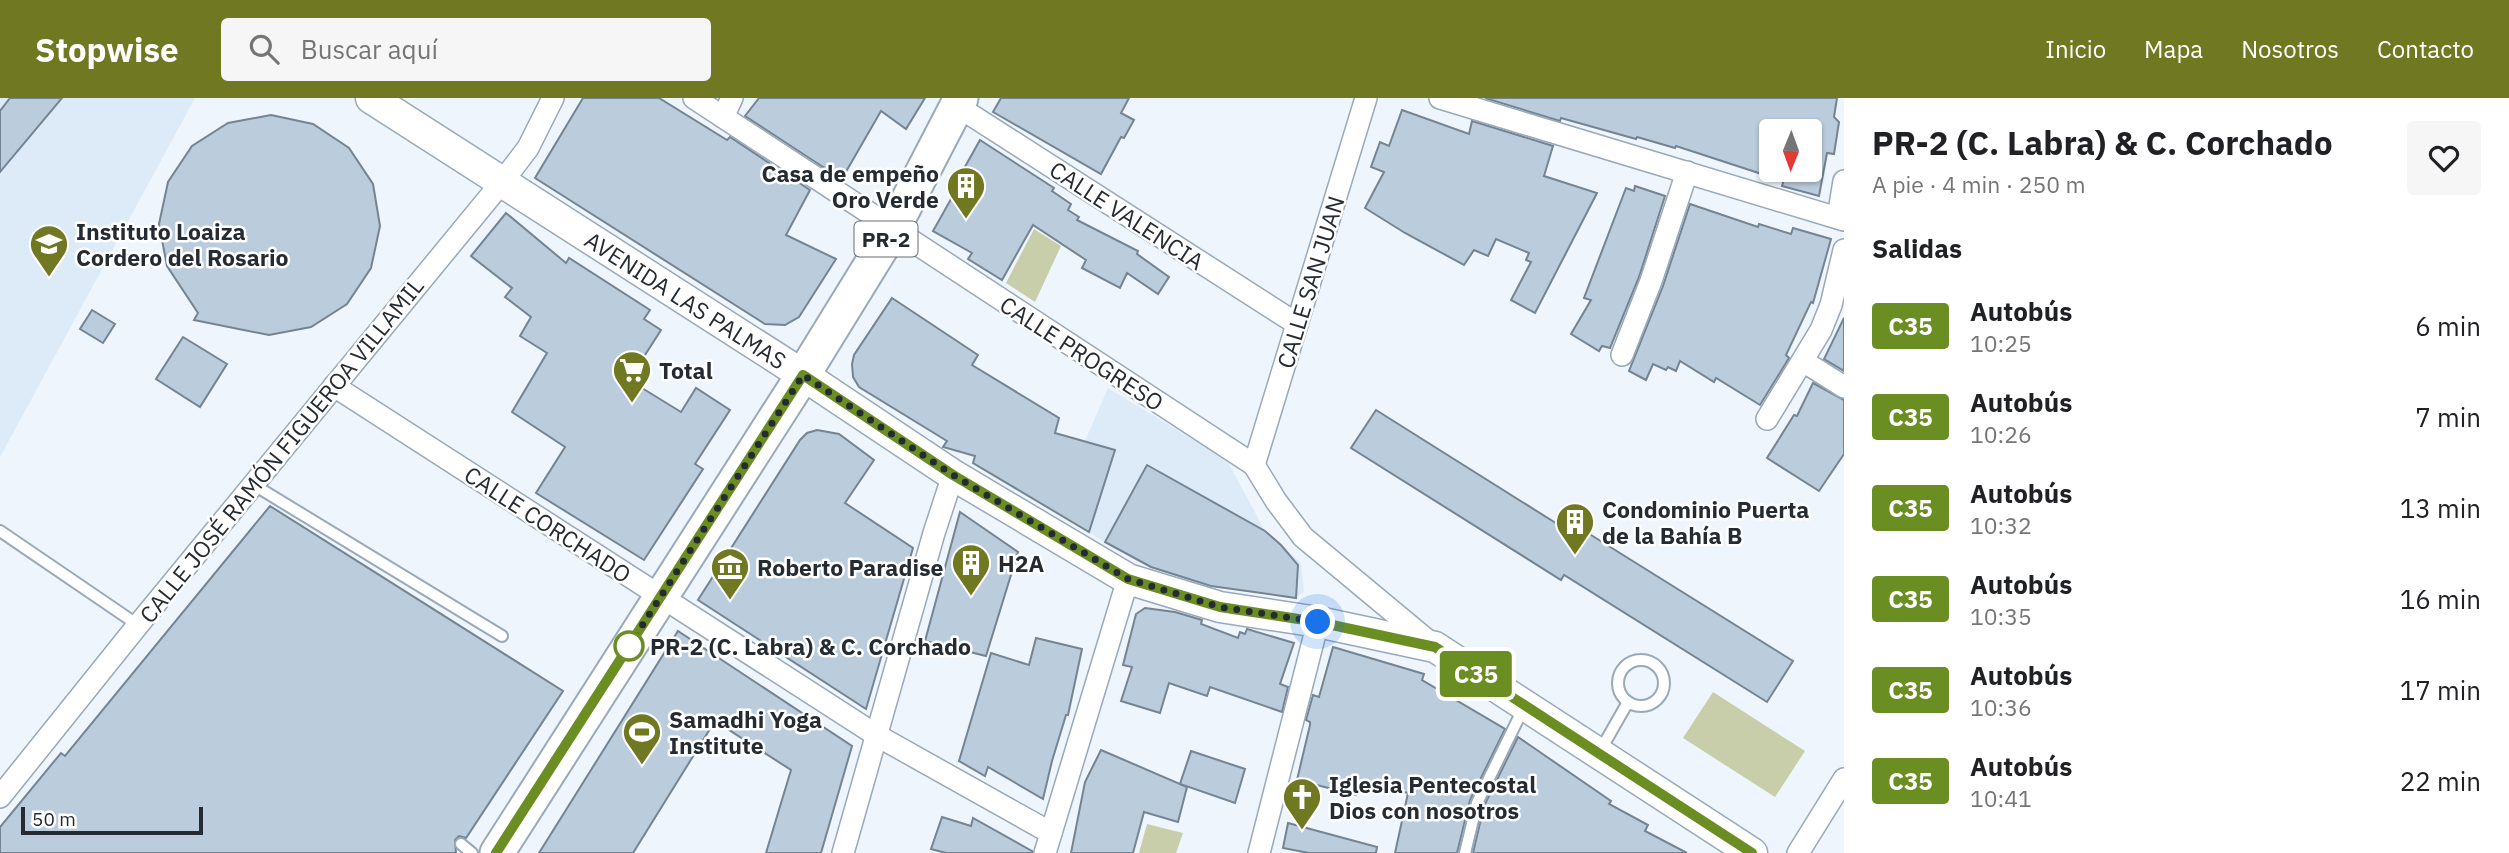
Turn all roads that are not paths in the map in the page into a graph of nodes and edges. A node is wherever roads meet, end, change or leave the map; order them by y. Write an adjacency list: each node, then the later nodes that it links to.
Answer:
1 (371, 98): 10 (street, AVENIDA LAS PALMAS)
2 (553, 98): 10 (street, CALLE JOSÉ RAMÓN FIGUEROA VILLAMIL)
3 (694, 98): 7 (street, CALLE PROGRESO)
4 (1366, 98): 14 (street, CALLE SAN JUAN)
5 (1440, 98): 8 (street)
6 (959, 102): 12 (main road, PR-2); 14 (street, CALLE VALENCIA)
7 (727, 107): 12 (street, CALLE PROGRESO)
8 (1687, 172): 11 (street); 15 (street)
9 (1844, 181): 11 (street)
10 (502, 182): 17 (street, AVENIDA LAS PALMAS); 18 (street, CALLE JOSÉ RAMÓN FIGUEROA VILLAMIL)
11 (1841, 219)
12 (893, 229): 17 (main road, PR-2); 21 (street, CALLE PROGRESO)
13 (1844, 250): 16 (street)
14 (1297, 324): 21 (street, CALLE SAN JUAN)
15 (1622, 355)
16 (1803, 361): 19 (street); 20 (street)
17 (803, 375): 22 (street, AVENIDA LAS PALMAS); 26 (main road, PR-2)
18 (334, 386): 23 (street, CALLE JOSÉ RAMÓN FIGUEROA VILLAMIL); 26 (street, CALLE CORCHADO)
19 (1844, 387)
20 (1767, 419)
21 (1254, 465): 30 (street, CALLE PROGRESO)
22 (953, 475): 25 (street, AVENIDA LAS PALMAS); 33 (street)
23 (254, 485): 28 (street, CALLE JOSÉ RAMÓN FIGUEROA VILLAMIL); 29 (lane)
24 (0, 531): 28 (lane)
25 (1128, 579): 27 (street, AVENIDA LAS PALMAS); 37 (street)
26 (661, 596): 33 (street, CALLE CORCHADO); 40 (main road, PR-2)
27 (1318, 622): 30 (street, AVENIDA LAS PALMAS); 42 (street)
28 (138, 625): 36 (street, CALLE JOSÉ RAMÓN FIGUEROA VILLAMIL)
29 (502, 636)
30 (1435, 647): 32 (street, AVENIDA LAS PALMAS)
31 (1628, 702): 31 (lane); 34 (lane)
32 (1525, 705): 34 (street, AVENIDA LAS PALMAS); 43 (lane)
33 (876, 735): 37 (street, CALLE CORCHADO); 41 (street)
34 (1599, 753): 44 (street, AVENIDA LAS PALMAS)
35 (1844, 779): 45 (street)
36 (0, 797)
37 (1048, 843)
38 (461, 844): 39 (lane)
39 (472, 853)
40 (496, 853)
41 (843, 853)
42 (1259, 853)
43 (1465, 853)
44 (1752, 853)
45 (1798, 853)

